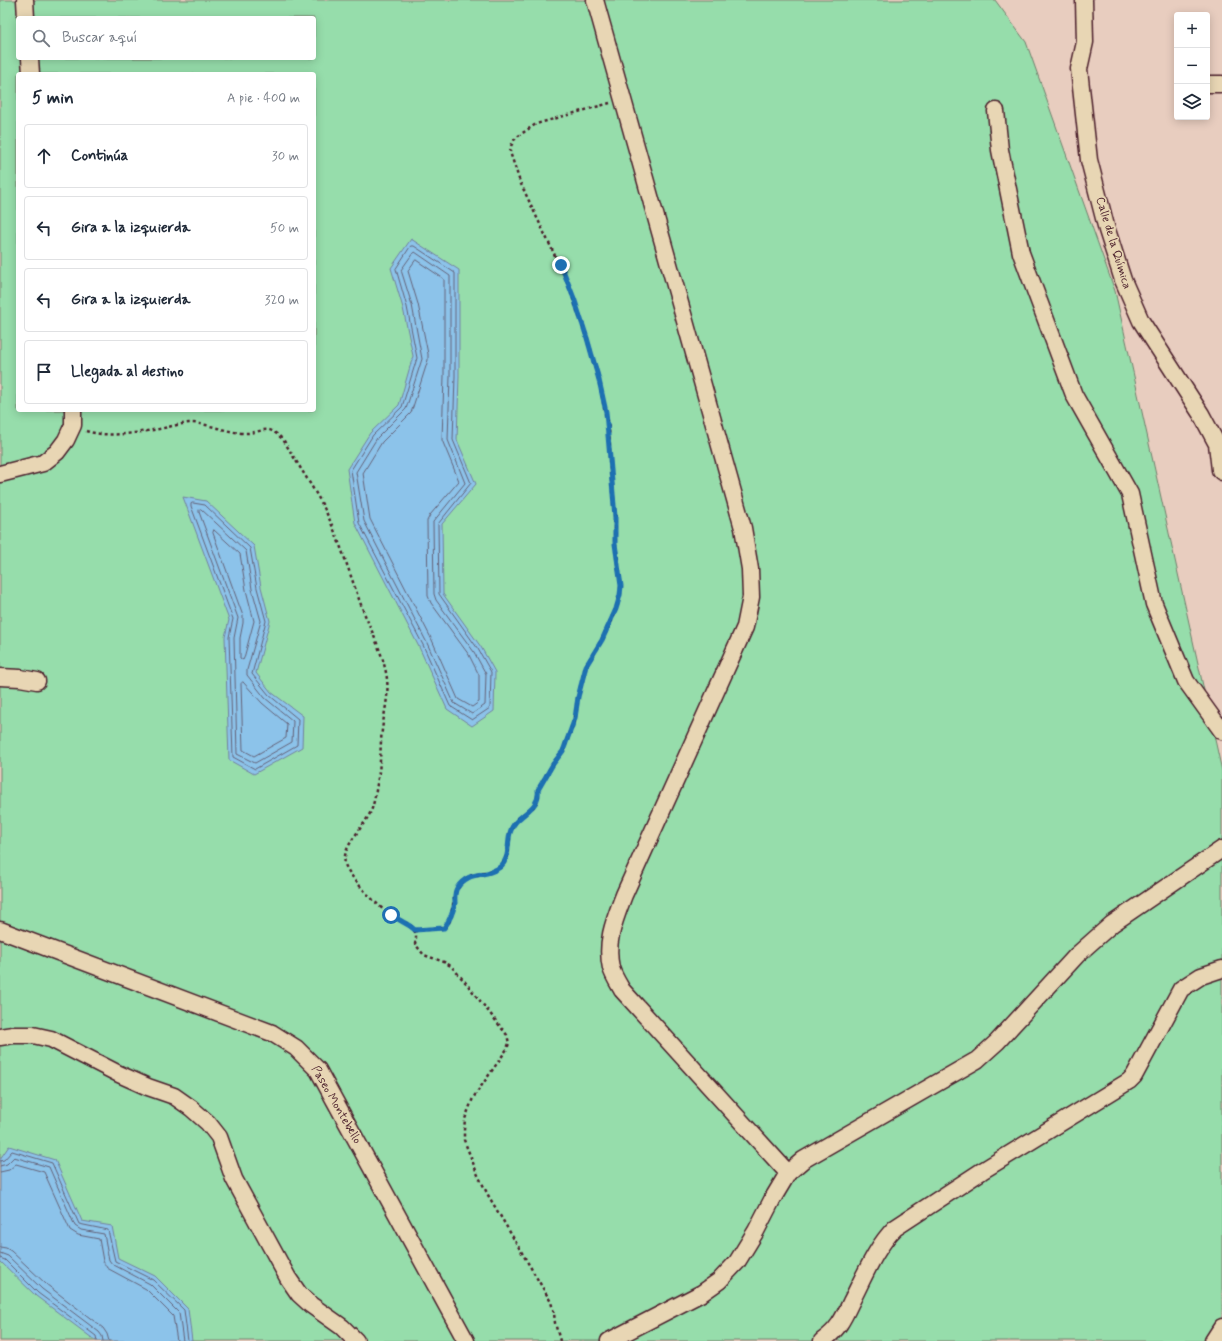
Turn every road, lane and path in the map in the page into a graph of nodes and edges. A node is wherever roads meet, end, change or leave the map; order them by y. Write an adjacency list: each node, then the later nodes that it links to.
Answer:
1 (25, 0): 4 (street)
2 (595, 0): 9 (street)
3 (1084, 7): 12 (street, Calle de la Química)
4 (26, 16)
5 (30, 60): 6 (street)
6 (31, 72)
7 (1210, 84): 8 (street)
8 (1222, 84)
9 (623, 100): 19 (path); 22 (street)
10 (996, 111): 16 (street)
11 (73, 418): 13 (street); 19 (path)
12 (1222, 472)
13 (0, 474)
14 (0, 677): 15 (street)
15 (37, 681)
16 (1222, 731)
17 (1222, 849): 22 (street)
18 (0, 930): 25 (street, Paseo Montebello)
19 (415, 930): 26 (path)
20 (1222, 970): 28 (street)
21 (0, 1037): 24 (street)
22 (788, 1173): 27 (street)
23 (1222, 1326): 29 (street)
24 (356, 1341)
25 (466, 1341)
26 (560, 1341)
27 (609, 1341)
28 (822, 1341)
29 (1213, 1341)

